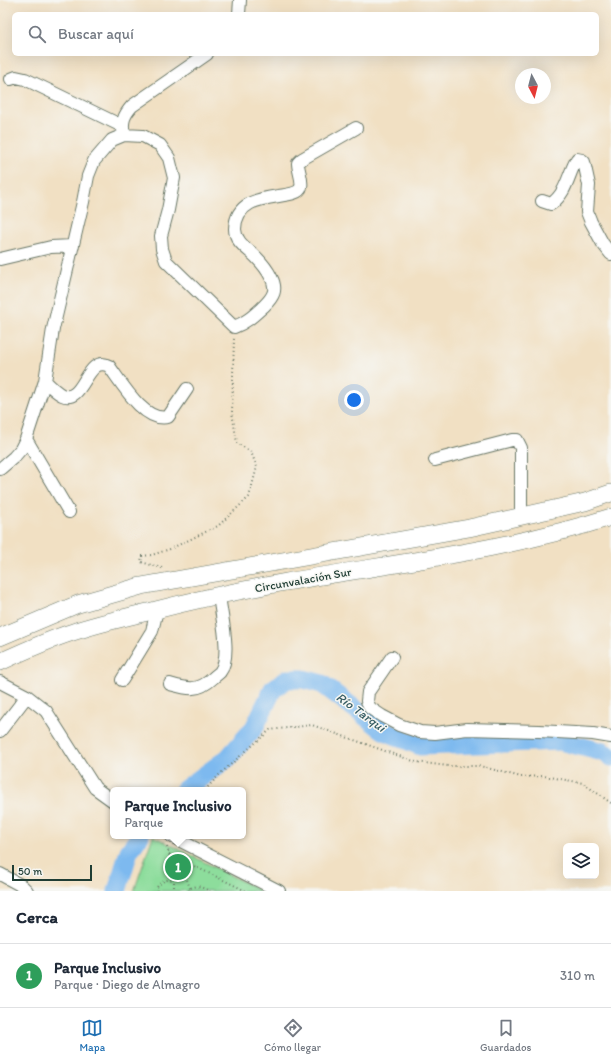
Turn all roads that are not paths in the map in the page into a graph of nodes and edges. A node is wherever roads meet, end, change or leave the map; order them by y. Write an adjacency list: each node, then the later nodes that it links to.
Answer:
1 (240, 0): 2 (street)
2 (239, 12)
3 (204, 56): 6 (street)
4 (11, 79): 6 (street)
5 (356, 128): 6 (street)
6 (123, 130): 8 (street)
7 (542, 201): 9 (street)
8 (73, 246): 10 (street); 11 (street)
9 (611, 254)
10 (0, 259)
11 (45, 382): 12 (street); 13 (street)
12 (187, 389)
13 (26, 439): 15 (street); 17 (street)
14 (435, 460): 18 (street)
15 (0, 469)
16 (611, 493): 18 (highway, Circunvalación Sur)
17 (69, 512)
18 (521, 516): 22 (highway, Circunvalación Sur)
19 (611, 517): 20 (highway, Circunvalación Sur)
20 (219, 595): 21 (highway, Circunvalación Sur); 27 (street)
21 (156, 610): 24 (highway, Circunvalación Sur); 25 (street)
22 (0, 637)
23 (392, 657): 30 (street)
24 (0, 662)
25 (122, 680)
26 (0, 682): 28 (street)
27 (170, 684)
28 (27, 696): 29 (street); 31 (street)
29 (0, 731)
30 (611, 737)
31 (110, 799)
32 (169, 839): 35 (street)
33 (0, 874): 34 (street)
34 (27, 891)
35 (279, 891)

